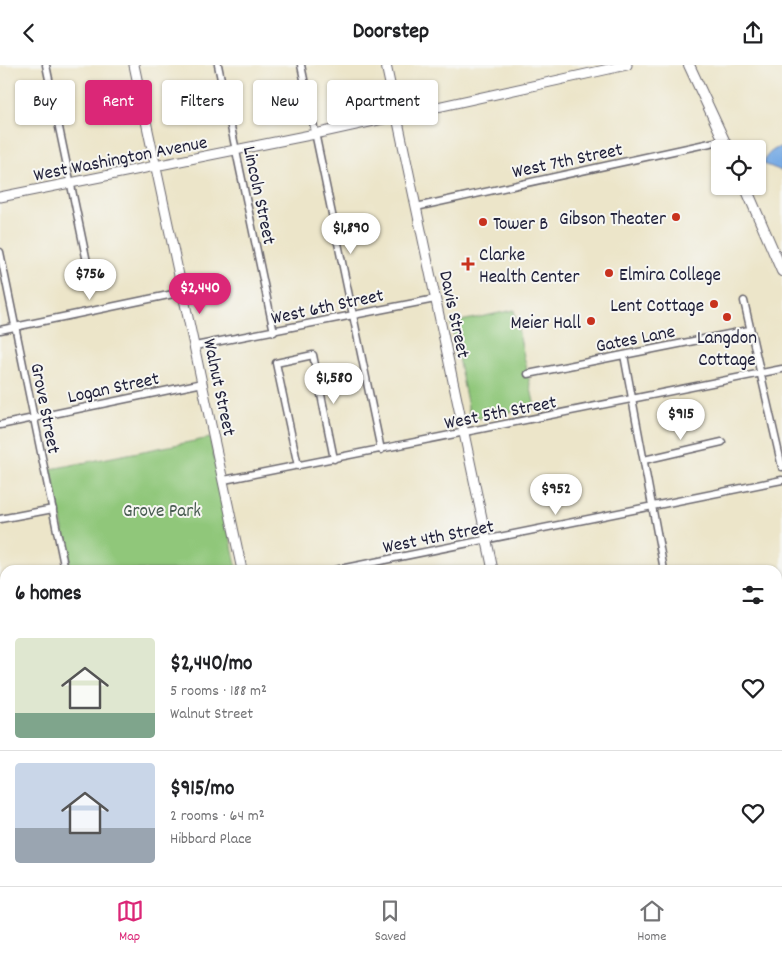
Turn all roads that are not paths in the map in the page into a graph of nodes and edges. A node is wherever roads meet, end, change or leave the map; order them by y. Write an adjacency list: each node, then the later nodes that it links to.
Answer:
1 (46, 65): 17 (street)
2 (134, 65): 16 (street, Walnut Street)
3 (218, 65): 15 (street, Lincoln Street)
4 (301, 65): 12 (street)
5 (386, 65): 8 (street, Davis Street)
6 (627, 65): 9 (street, West Washington Avenue)
7 (689, 65): 13 (main road)
8 (389, 80)
9 (438, 106)
10 (353, 125): 12 (street, West Washington Avenue)
11 (398, 125): 20 (street, Davis Street)
12 (315, 134): 15 (street, West Washington Avenue); 27 (street)
13 (724, 140)
14 (711, 147): 20 (street, West 7th Street)
15 (237, 150): 16 (street, West Washington Avenue); 31 (street, Lincoln Street)
16 (155, 167): 17 (street, West Washington Avenue); 24 (street, Walnut Street)
17 (71, 184): 19 (street, West Washington Avenue); 22 (street)
18 (748, 195): 23 (main road)
19 (0, 197)
20 (416, 207): 25 (street, Davis Street)
21 (0, 252): 28 (street, Grove Street)
22 (87, 262)
23 (782, 271)
24 (183, 292): 28 (street); 32 (street, Walnut Street)
25 (435, 299): 27 (street, West 6th Street); 41 (street, Davis Street)
26 (744, 301): 30 (street)
27 (353, 315): 31 (street, West 6th Street); 43 (street)
28 (15, 327): 29 (street); 39 (street, Grove Street)
29 (0, 330)
30 (749, 330): 33 (street, Gates Lane); 36 (street)
31 (274, 332): 32 (street, West 6th Street)
32 (195, 346): 37 (street, Walnut Street)
33 (624, 355): 35 (street, Gates Lane); 38 (street)
34 (782, 369): 36 (street, West 5th Street)
35 (528, 374)
36 (759, 374): 38 (street, West 5th Street); 47 (street)
37 (203, 383): 39 (street, Logan Street); 48 (street, Walnut Street)
38 (632, 399): 41 (street, West 5th Street); 45 (street)
39 (34, 418): 40 (street, Logan Street); 51 (street, Grove Street)
40 (0, 425)
41 (463, 433): 43 (street, West 5th Street); 53 (street, Davis Street)
42 (722, 442): 45 (street)
43 (381, 450): 44 (street, West 5th Street)
44 (334, 459): 46 (street, West 5th Street); 46 (street)
45 (644, 460): 50 (street)
46 (298, 466): 48 (street, West 5th Street)
47 (782, 467)
48 (224, 480): 55 (street, Walnut Street)
49 (782, 480): 50 (street, West 4th Street)
50 (653, 506): 53 (street, West 4th Street); 58 (street)
51 (53, 509): 52 (street); 54 (street, Grove Street)
52 (0, 519)
53 (487, 541): 56 (street, West 4th Street); 57 (street, Davis Street)
54 (64, 565)
55 (241, 565)
56 (361, 565)
57 (492, 565)
58 (663, 565)

